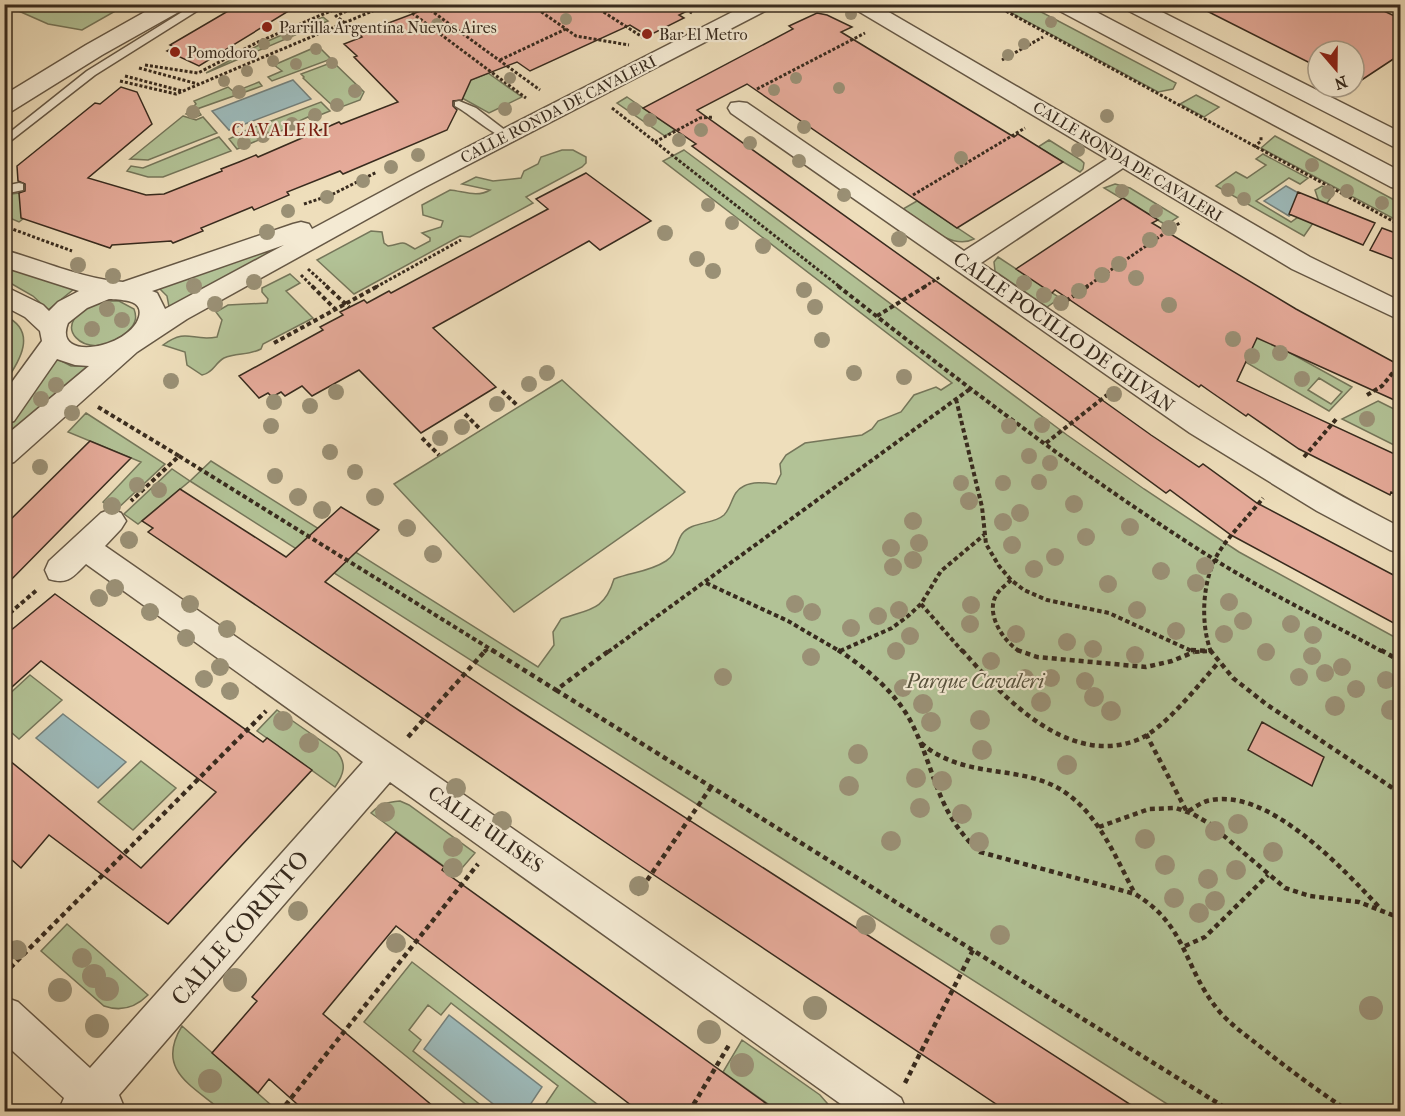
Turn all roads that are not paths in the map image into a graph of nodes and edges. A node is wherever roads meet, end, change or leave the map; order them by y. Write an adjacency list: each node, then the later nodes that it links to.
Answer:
1 (176, 4): 7 (street)
2 (203, 4): 14 (lane)
3 (764, 4): 12 (street, CALLE RONDA DE CAVALERI)
4 (860, 4): 15 (street, CALLE RONDA DE CAVALERI)
5 (1064, 4): 17 (street)
6 (1130, 4): 13 (street)
7 (94, 51): 9 (street); 11 (street)
8 (459, 104): 12 (lane)
9 (4, 106)
10 (738, 108): 21 (street, CALLE POCILLO DE GILVAN)
11 (4, 124)
12 (506, 136): 16 (street, CALLE RONDA DE CAVALERI)
13 (1401, 141)
14 (4, 143)
15 (1122, 158): 21 (street); 24 (street, CALLE RONDA DE CAVALERI)
16 (417, 182): 22 (street, CALLE RONDA DE CAVALERI); 26 (street, CALLE RONDA DE CAVALERI)
17 (1401, 182)
18 (19, 188): 19 (lane)
19 (4, 190)
20 (4, 258): 22 (street)
21 (964, 263): 30 (street, CALLE POCILLO DE GILVAN)
22 (118, 290): 25 (street); 26 (street)
23 (4, 295): 25 (street)
24 (1401, 311)
25 (54, 336): 26 (street); 27 (street)
26 (135, 342): 28 (street)
27 (4, 414)
28 (4, 454)
29 (111, 521): 31 (street, CALLE ULISES)
30 (1401, 541)
31 (387, 760): 33 (street, CALLE CORINTO); 34 (street, CALLE ULISES)
32 (4, 1016): 33 (street)
33 (93, 1107)
34 (887, 1111)

